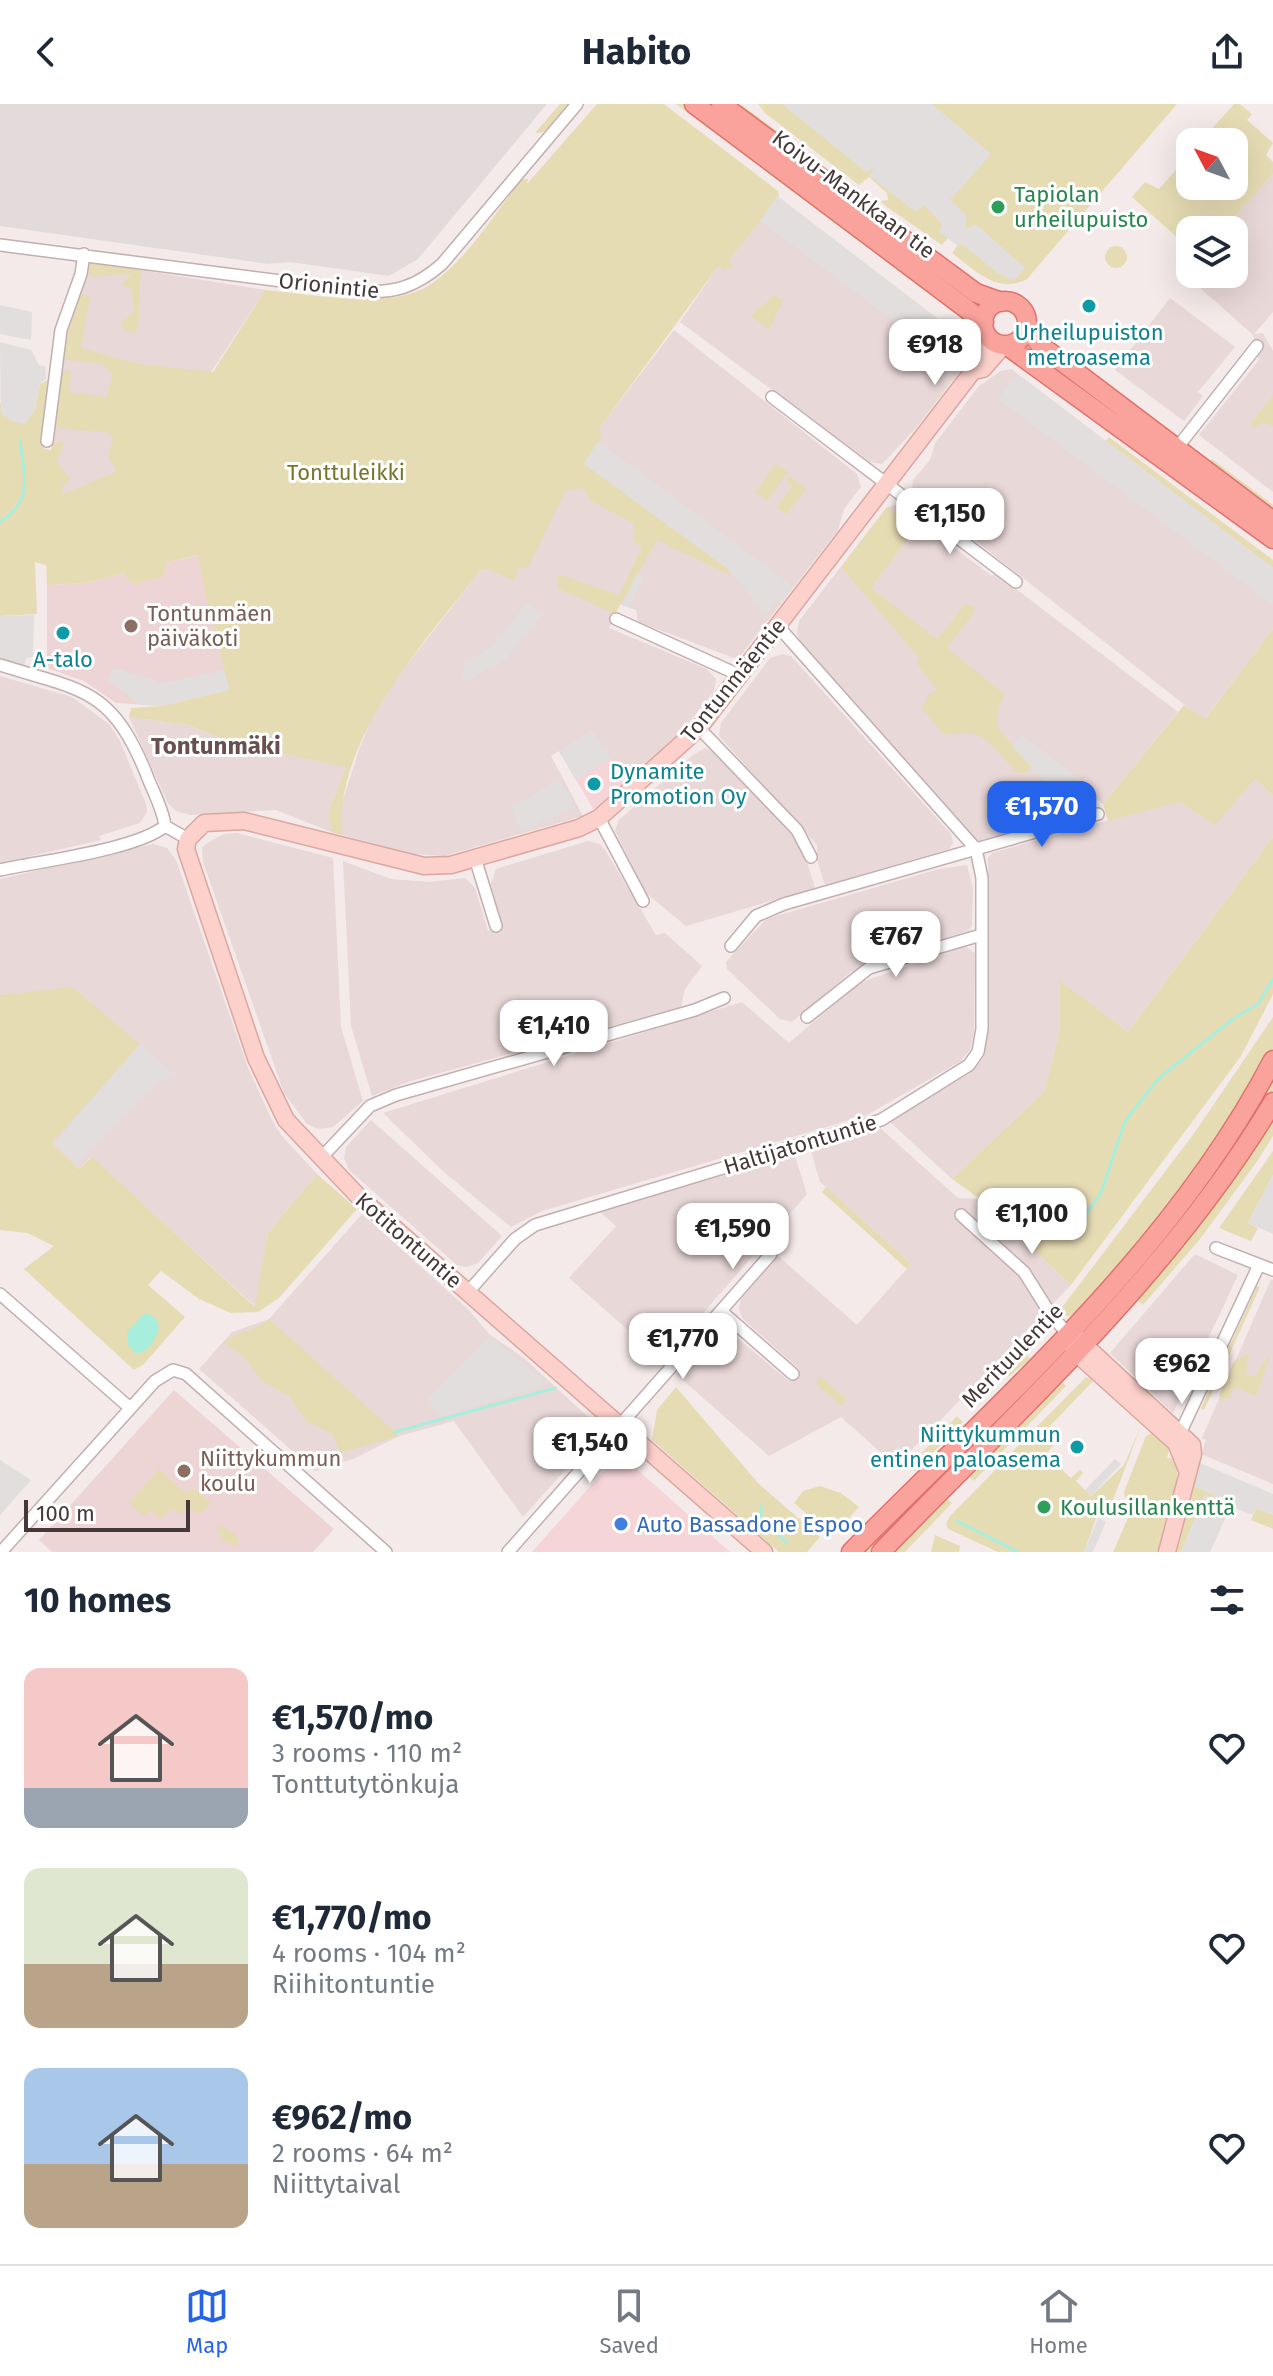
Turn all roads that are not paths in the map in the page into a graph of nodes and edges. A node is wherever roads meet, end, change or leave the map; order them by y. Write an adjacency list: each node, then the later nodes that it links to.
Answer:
1 (577, 104): 5 (street, Orionintie)
2 (694, 104): 8 (main road, Koivu-Mankkaan tie)
3 (724, 105): 6 (main road, Koivu-Mankkaan tie)
4 (0, 245): 5 (street, Orionintie)
5 (84, 254): 13 (street)
6 (1001, 302): 7 (main road); 8 (main road)
7 (1027, 327): 9 (main road); 14 (main road)
8 (986, 329): 9 (main road); 11 (street, Tontunmäentie)
9 (1005, 345): 11 (street, Tontunmäentie); 14 (main road)
10 (1257, 346): 14 (street)
11 (973, 371): 15 (street, Tontunmäentie)
12 (772, 397): 15 (street)
13 (47, 441)
14 (1172, 454): 16 (main road); 17 (main road)
15 (884, 484): 18 (street); 20 (street, Tontunmäentie)
16 (1273, 521)
17 (1273, 539)
18 (1016, 582)
19 (616, 619): 22 (street)
20 (777, 625): 22 (street, Tontunmäentie); 28 (street)
21 (0, 665): 26 (street)
22 (739, 675): 23 (street, Tontunmäentie)
23 (699, 728): 25 (street, Tontunmäentie); 29 (street)
24 (1098, 814): 28 (street)
25 (599, 818): 30 (street, Tontunmäentie); 32 (street)
26 (165, 826): 27 (street); 31 (street)
27 (188, 839): 30 (street, Tontunmäentie); 40 (street, Kotitontuntie)
28 (976, 849): 34 (street, Haltijatontuntie); 35 (street)
29 (811, 857)
30 (475, 858): 33 (street)
31 (0, 870)
32 (643, 901)
33 (496, 926)
34 (981, 935): 37 (street); 46 (street, Haltijatontuntie)
35 (731, 946)
36 (724, 998): 40 (street)
37 (807, 1017)
38 (1273, 1060): 49 (main road, Merituulentie)
39 (1273, 1102): 50 (main road, Merituulentie)
40 (320, 1159): 46 (street, Kotitontuntie)
41 (961, 1215): 49 (street)
42 (1216, 1248): 44 (street)
43 (771, 1254): 48 (street)
44 (1258, 1267): 45 (street); 54 (street)
45 (1273, 1270)
46 (468, 1292): 53 (street, Kotitontuntie)
47 (0, 1294): 52 (street)
48 (721, 1311): 51 (street); 53 (street)
49 (1067, 1333): 50 (street); 59 (main road, Merituulentie)
50 (1080, 1347): 54 (street); 60 (main road, Merituulentie)
51 (793, 1374)
52 (130, 1408): 55 (street); 56 (street)
53 (619, 1427): 57 (street); 58 (street, Kotitontuntie)
54 (1178, 1438): 61 (street)
55 (1, 1552)
56 (386, 1552)
57 (508, 1552)
58 (764, 1552)
59 (851, 1552)
60 (881, 1552)
61 (1167, 1552)

